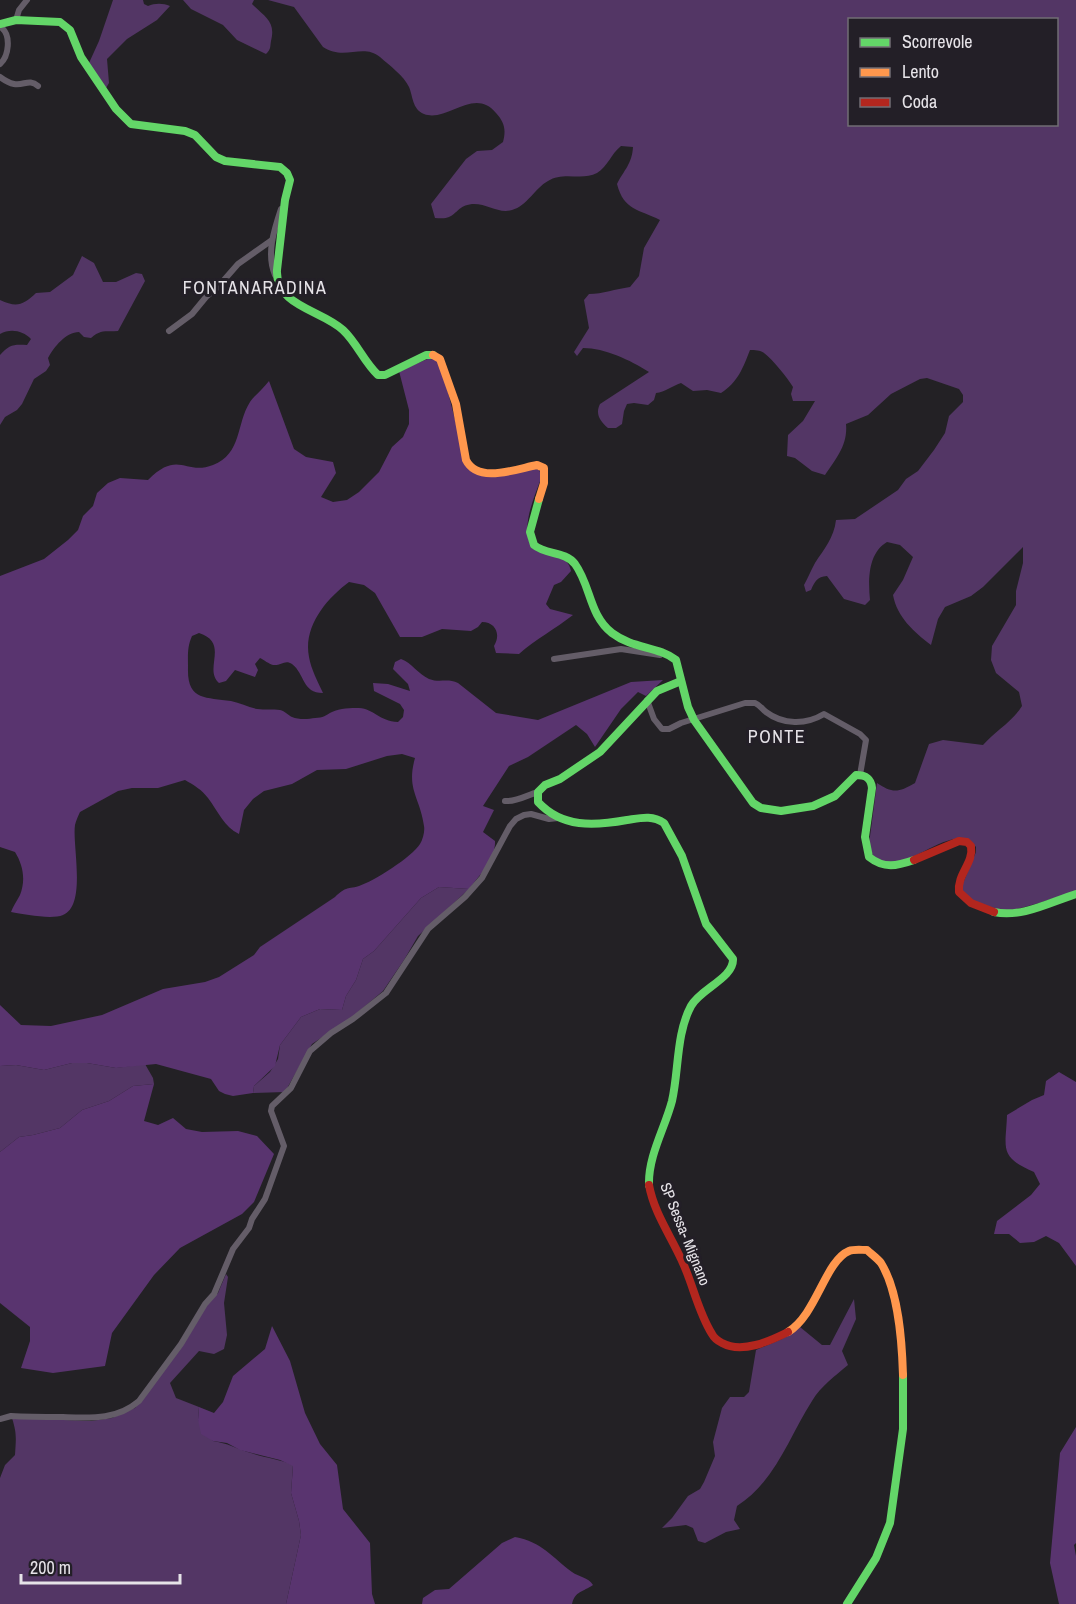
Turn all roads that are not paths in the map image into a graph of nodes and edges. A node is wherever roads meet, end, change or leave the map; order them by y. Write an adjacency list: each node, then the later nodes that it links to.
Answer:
1 (27, 0): 2 (street)
2 (16, 20): 3 (street); 7 (street)
3 (1, 26): 4 (street)
4 (0, 64)
5 (0, 77): 6 (street)
6 (38, 86)
7 (285, 200): 8 (street); 9 (street)
8 (272, 240): 9 (street); 10 (street)
9 (276, 277): 11 (street)
10 (169, 331)
11 (666, 653): 12 (street); 13 (street)
12 (554, 659)
13 (681, 681): 14 (street); 15 (street)
14 (647, 700): 15 (street); 17 (street)
15 (694, 720): 16 (street); 16 (street)
16 (860, 775): 20 (street)
17 (538, 792): 18 (street); 19 (street)
18 (505, 801)
19 (559, 818): 21 (street); 22 (street, SP Sessa- Mignano)
20 (1076, 894)
21 (0, 1419)
22 (847, 1604)

